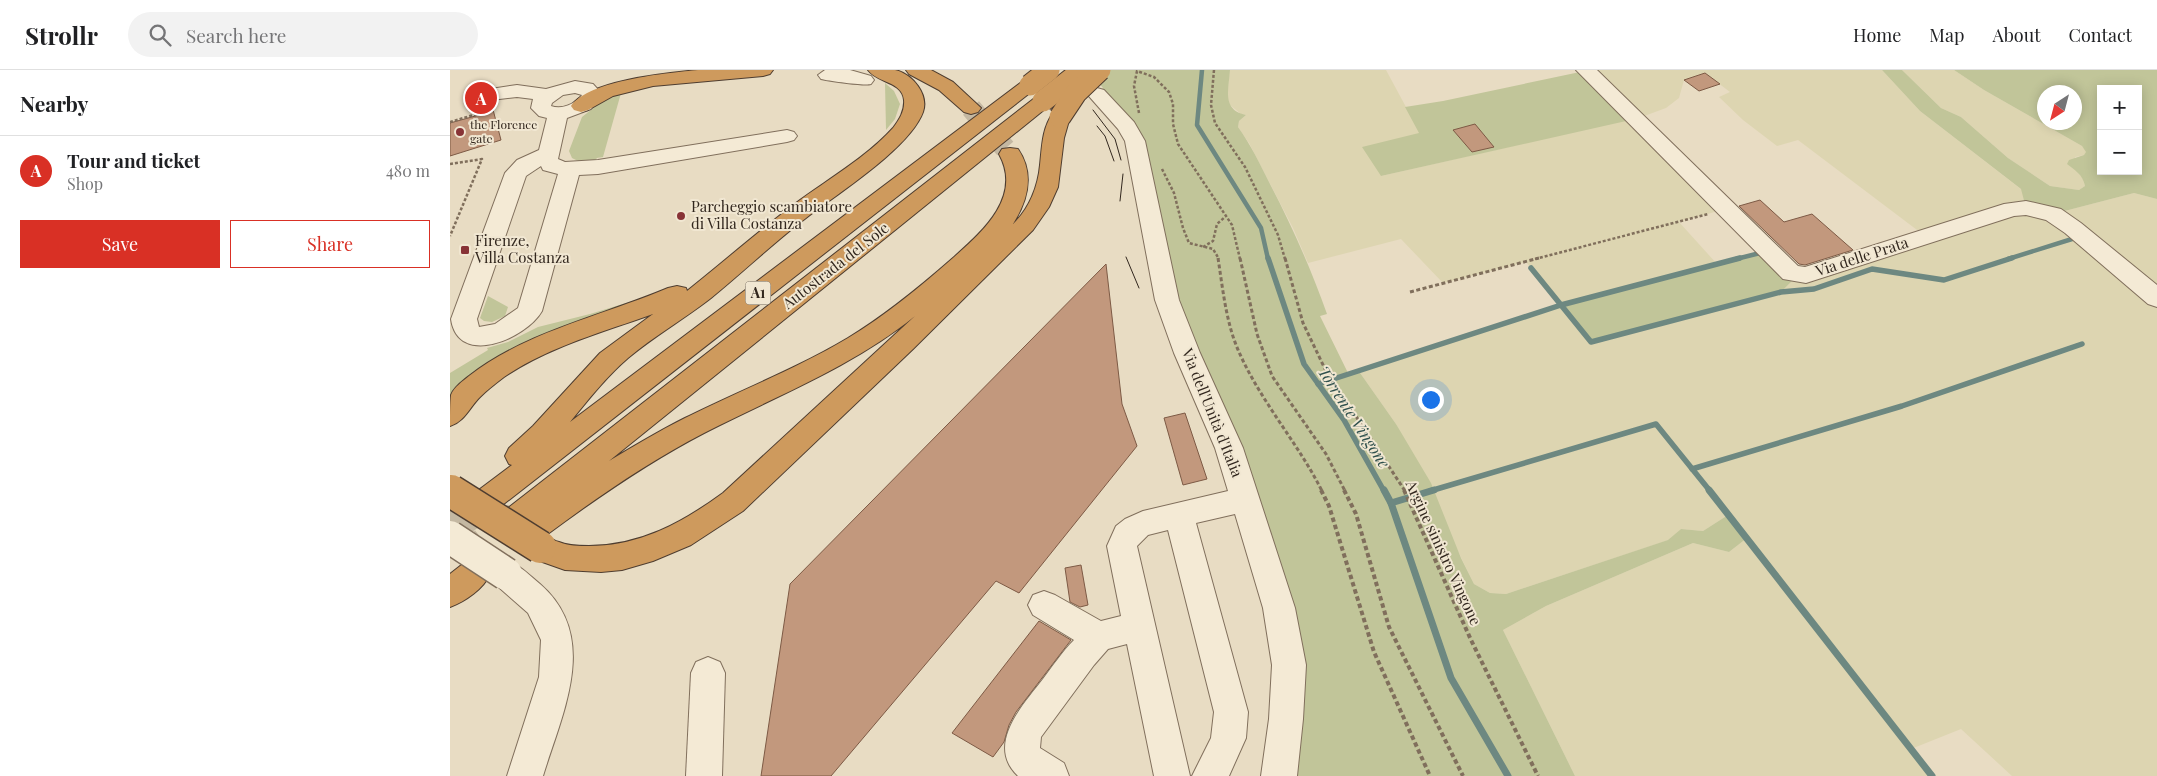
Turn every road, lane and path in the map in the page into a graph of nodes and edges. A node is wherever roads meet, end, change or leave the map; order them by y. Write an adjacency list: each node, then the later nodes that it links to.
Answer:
1 (656, 70): 10 (highway)
2 (763, 70): 15 (highway)
3 (916, 70): 14 (highway)
4 (1082, 70): 11 (highway, Autostrada del Sole / A1, bridge)
5 (1214, 70): 50 (path, Argine sinistro Vingone)
6 (1586, 70): 24 (street, Via delle Prata)
7 (828, 75): 8 (street)
8 (871, 75): 28 (highway)
9 (1099, 82): 11 (highway, bridge); 21 (street, Via dell'Unità d'Italia)
10 (575, 87): 12 (street); 15 (street)
11 (1045, 93): 32 (highway, Autostrada del Sole / A1); 35 (highway, Autostrada del Sole / A1); 35 (highway)
12 (549, 95): 13 (street); 15 (street)
13 (489, 103): 17 (path)
14 (970, 108)
15 (567, 114): 19 (street)
16 (1134, 116): 25 (path)
17 (450, 122)
18 (787, 136): 23 (street)
19 (548, 154): 23 (street); 23 (street)
20 (1010, 154): 35 (highway)
21 (1140, 160): 27 (path); 33 (street, Via dell'Unità d'Italia)
22 (450, 164): 26 (path)
23 (570, 169)
24 (1725, 210): 29 (path); 30 (street, Via delle Prata)
25 (1225, 217): 27 (path); 49 (path)
26 (450, 236)
27 (1203, 247): 48 (path)
28 (751, 249): 31 (highway); 32 (highway)
29 (1410, 292)
30 (2157, 298)
31 (450, 415)
32 (465, 493): 35 (highway, bridge)
33 (1246, 499): 34 (street); 47 (street, Via dell'Unità d'Italia)
34 (1179, 514): 39 (street); 46 (street)
35 (530, 531)
36 (468, 564): 37 (highway); 42 (street)
37 (450, 594)
38 (1044, 605): 40 (street)
39 (1138, 626): 40 (street); 45 (street)
40 (1098, 637): 44 (street)
41 (708, 673): 43 (street)
42 (525, 776)
43 (704, 776)
44 (1051, 776)
45 (1172, 776)
46 (1210, 776)
47 (1279, 776)
48 (1430, 776)
49 (1463, 776)
50 (1538, 776)

